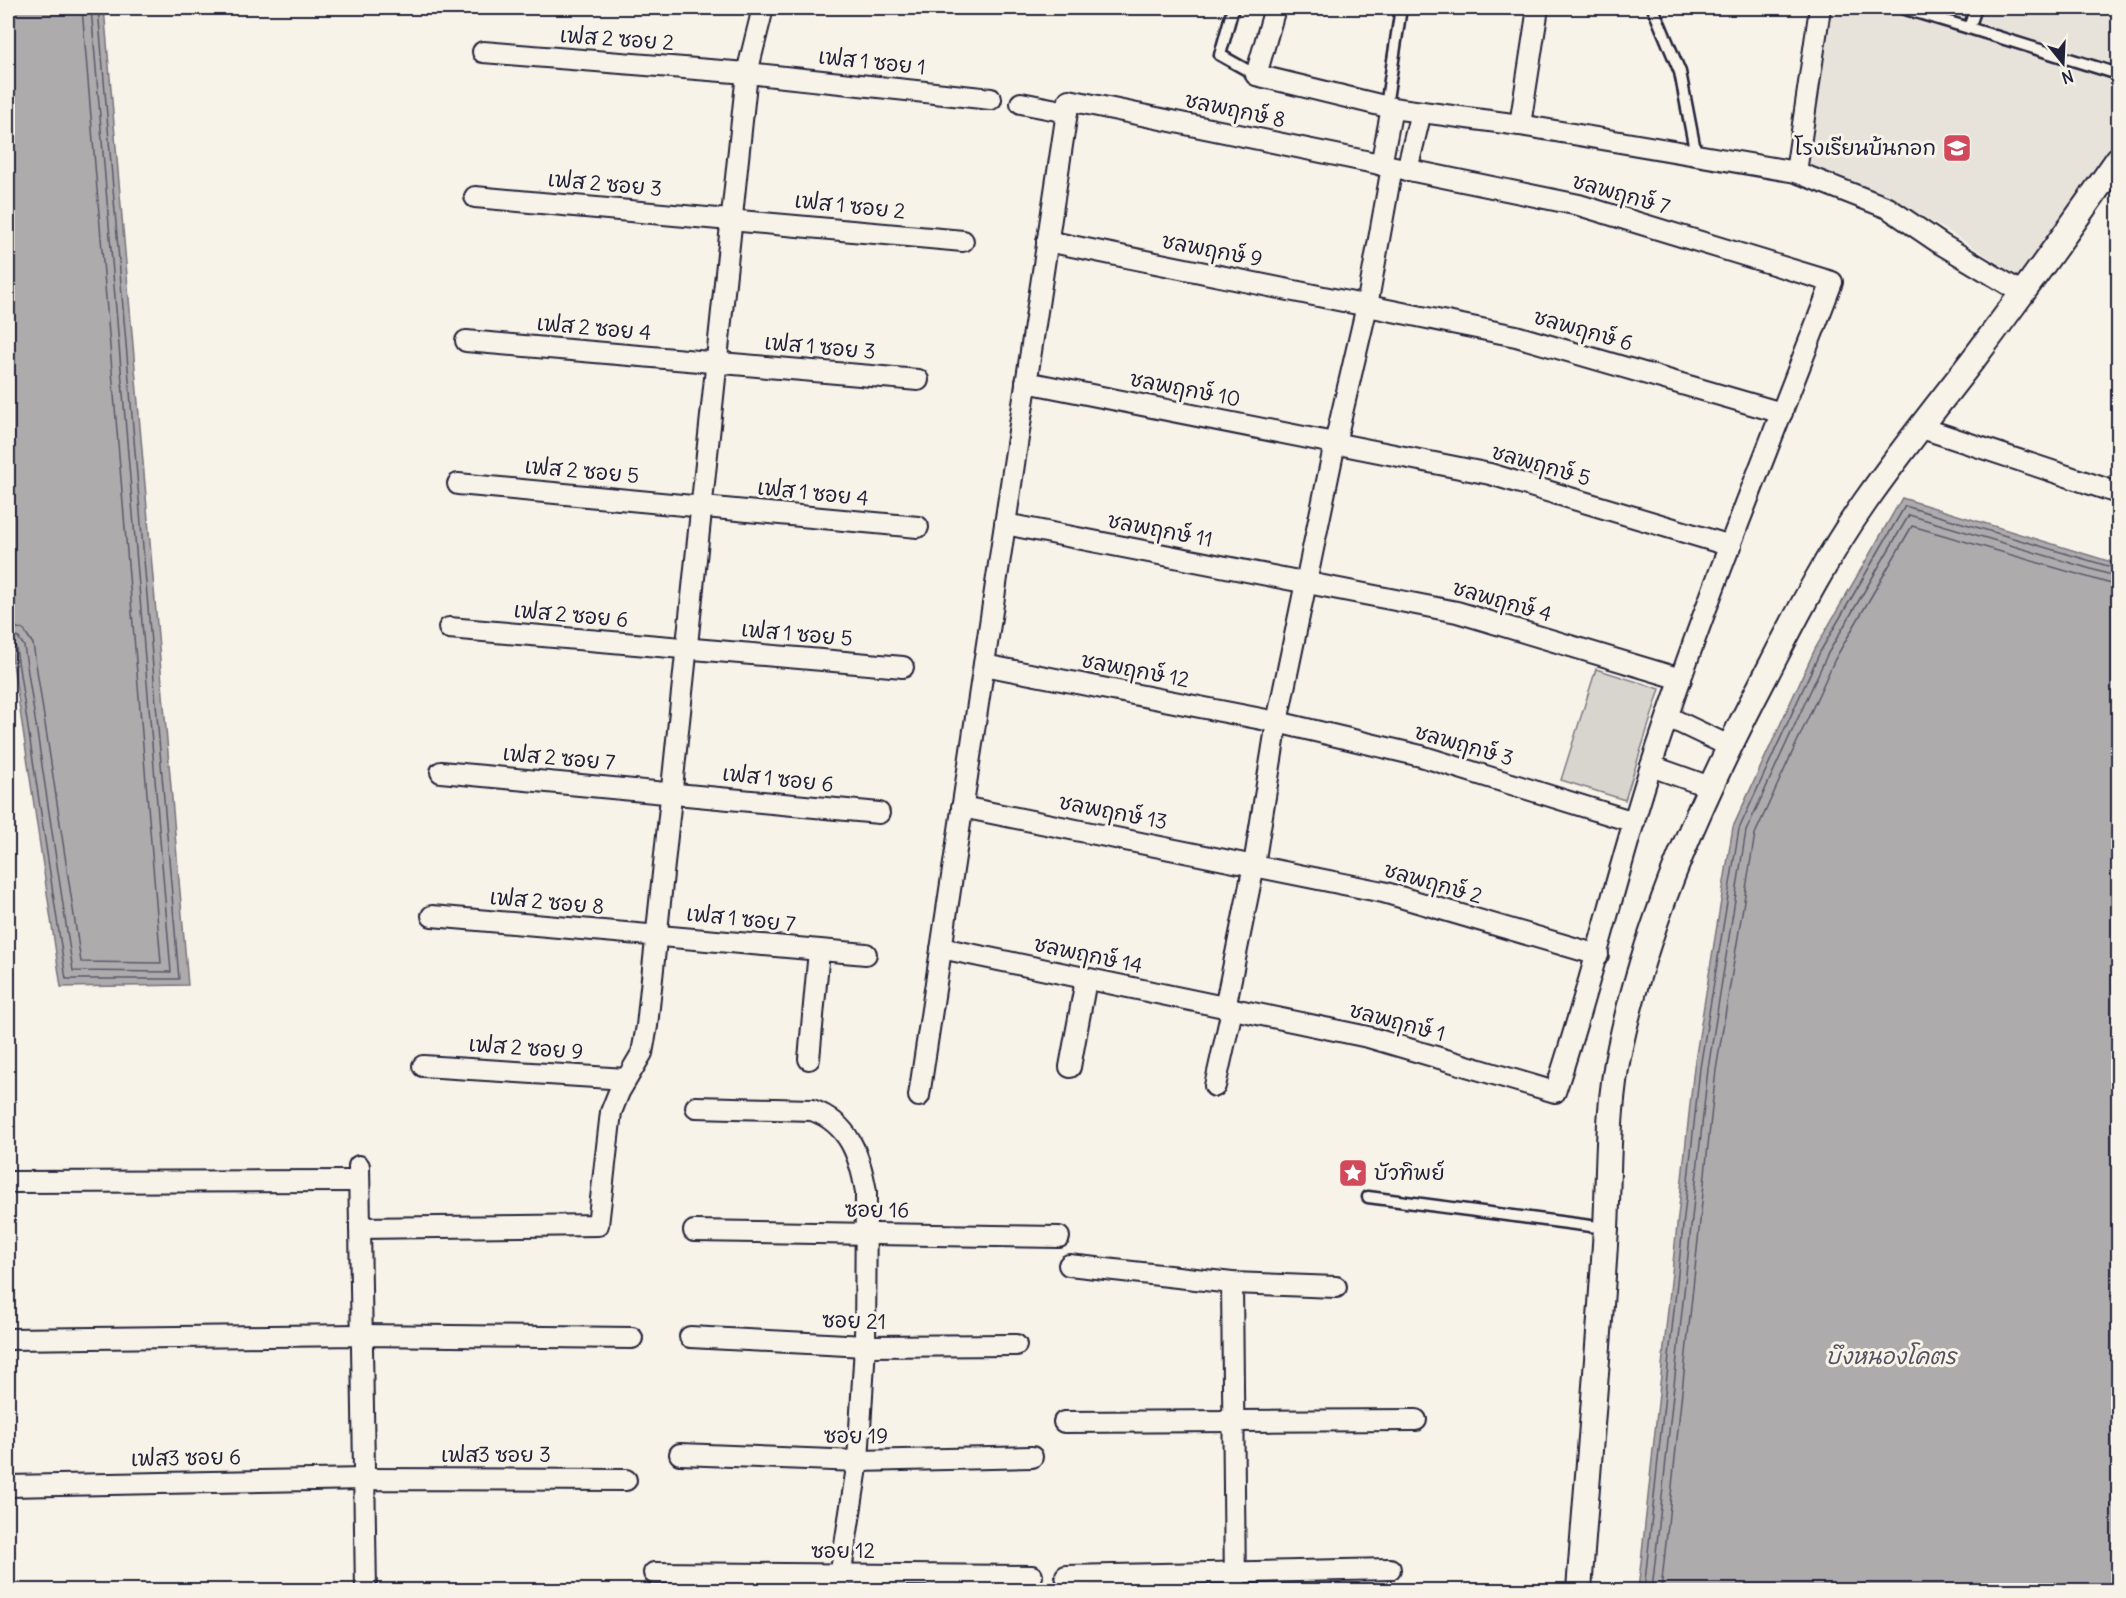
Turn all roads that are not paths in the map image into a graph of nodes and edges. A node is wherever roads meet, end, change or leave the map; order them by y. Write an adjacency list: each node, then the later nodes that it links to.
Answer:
1 (763, 8): 12 (street)
2 (1233, 8): 14 (lane)
3 (1275, 8): 14 (street)
4 (1401, 8): 18 (lane)
5 (1538, 8): 20 (street)
6 (1653, 8): 21 (lane)
7 (1820, 8): 24 (street)
8 (1902, 8): 10 (lane)
9 (1976, 8): 10 (lane)
10 (1969, 28): 13 (lane)
11 (483, 52): 12 (street, เฟส 2 ซอย 2)
12 (747, 73): 15 (street, เฟส 1 ซอย 1); 26 (street)
13 (2118, 74)
14 (1256, 75): 18 (street)
15 (992, 99)
16 (1021, 103): 17 (street, ชลพฤกษ์ 8)
17 (1068, 106): 23 (street, ชลพฤกษ์ 8); 28 (street)
18 (1389, 107): 19 (street); 23 (street)
19 (1421, 112): 20 (street); 23 (street)
20 (1520, 125): 21 (street)
21 (1696, 155): 24 (street)
22 (2118, 159): 29 (street)
23 (1393, 167): 30 (street); 35 (street, ชลพฤกษ์ 7)
24 (1796, 172): 29 (street)
25 (475, 197): 26 (street, เฟส 2 ซอย 3)
26 (732, 219): 27 (street, เฟส 1 ซอย 2); 32 (street)
27 (963, 241)
28 (1047, 241): 30 (street, ชลพฤกษ์ 9); 34 (street)
29 (2021, 292): 36 (street)
30 (1367, 306): 35 (street, ชลพฤกษ์ 6); 37 (street)
31 (466, 341): 32 (street, เฟส 2 ซอย 4)
32 (717, 362): 33 (street, เฟส 1 ซอย 3); 40 (street)
33 (918, 380)
34 (1026, 382): 37 (street, ชลพฤกษ์ 10); 41 (street)
35 (1782, 413): 43 (street)
36 (1919, 427): 39 (street); 52 (street)
37 (1335, 443): 43 (street, ชลพฤกษ์ 5); 44 (street)
38 (458, 484): 40 (street, เฟส 2 ซอย 5)
39 (2118, 493)
40 (703, 506): 42 (street, เฟส 1 ซอย 4); 46 (street)
41 (1005, 524): 44 (street, ชลพฤกษ์ 11); 47 (street)
42 (918, 528)
43 (1731, 546): 49 (street)
44 (1306, 583): 49 (street, ชลพฤกษ์ 4); 51 (street)
45 (449, 628): 46 (street, เฟส 2 ซอย 6)
46 (688, 649): 48 (street, เฟส 1 ซอย 5); 56 (street)
47 (984, 665): 51 (street, ชลพฤกษ์ 12); 57 (street)
48 (903, 667)
49 (1681, 679): 50 (street)
50 (1668, 717): 52 (street); 53 (street)
51 (1277, 722): 59 (street, ชลพฤกษ์ 3); 60 (street)
52 (1729, 746): 55 (street)
53 (1651, 766): 55 (street); 59 (street)
54 (441, 772): 56 (street, เฟส 2 ซอย 7)
55 (1710, 787): 79 (street)
56 (673, 793): 58 (street, เฟส 1 ซอย 6); 62 (street)
57 (962, 807): 60 (street, ชลพฤกษ์ 13); 63 (street)
58 (879, 813)
59 (1634, 822): 66 (street)
60 (1254, 865): 66 (street, ชลพฤกษ์ 2); 68 (street)
61 (432, 916): 62 (street, เฟส 2 ซอย 8)
62 (658, 935): 64 (street, เฟส 1 ซอย 7); 72 (street)
63 (941, 948): 67 (street, ชลพฤกษ์ 14); 74 (street)
64 (819, 951): 65 (street, เฟส 1 ซอย 7); 69 (street, เฟส 1 ซอย 7)
65 (866, 954)
66 (1598, 955): 68 (street, ชลพฤกษ์ 1)
67 (1086, 980): 68 (street, ชลพฤกษ์ 14); 71 (street)
68 (1228, 1009): 73 (street)
69 (809, 1059)
70 (423, 1066): 72 (street, เฟส 2 ซอย 9)
71 (1070, 1068)
72 (626, 1079): 78 (street)
73 (1215, 1086)
74 (919, 1096)
75 (696, 1107): 81 (street)
76 (8, 1182): 78 (street)
77 (1368, 1197): 79 (lane)
78 (360, 1228): 86 (street)
79 (1606, 1228): 109 (street)
80 (694, 1232): 81 (street, ซอย 16)
81 (865, 1234): 82 (street, ซอย 16); 91 (street)
82 (1059, 1237)
83 (1069, 1265): 84 (street)
84 (1232, 1282): 85 (street); 92 (street)
85 (1336, 1287)
86 (362, 1335): 88 (street); 89 (street); 98 (street)
87 (690, 1337): 91 (street, ซอย 21)
88 (632, 1338)
89 (8, 1339)
90 (1016, 1345): 91 (street, ซอย 21)
91 (865, 1347): 97 (street)
92 (1233, 1419): 93 (street); 94 (street); 105 (street)
93 (1416, 1420)
94 (1064, 1422)
95 (680, 1454): 97 (street, ซอย 19)
96 (1032, 1457): 97 (street, ซอย 19)
97 (858, 1461): 106 (street)
98 (364, 1479): 99 (street, เฟส3 ซอย 3); 100 (street, เฟส3 ซอย 6); 108 (street)
99 (626, 1480)
100 (8, 1486)
101 (1390, 1569): 105 (street)
102 (654, 1573): 106 (street, ซอย 12)
103 (1032, 1576): 107 (street, ซอย 12)
104 (1066, 1576): 105 (street)
105 (1235, 1582)
106 (838, 1583): 107 (street, ซอย 12)
107 (940, 1583)
108 (366, 1590)
109 (1579, 1590)

